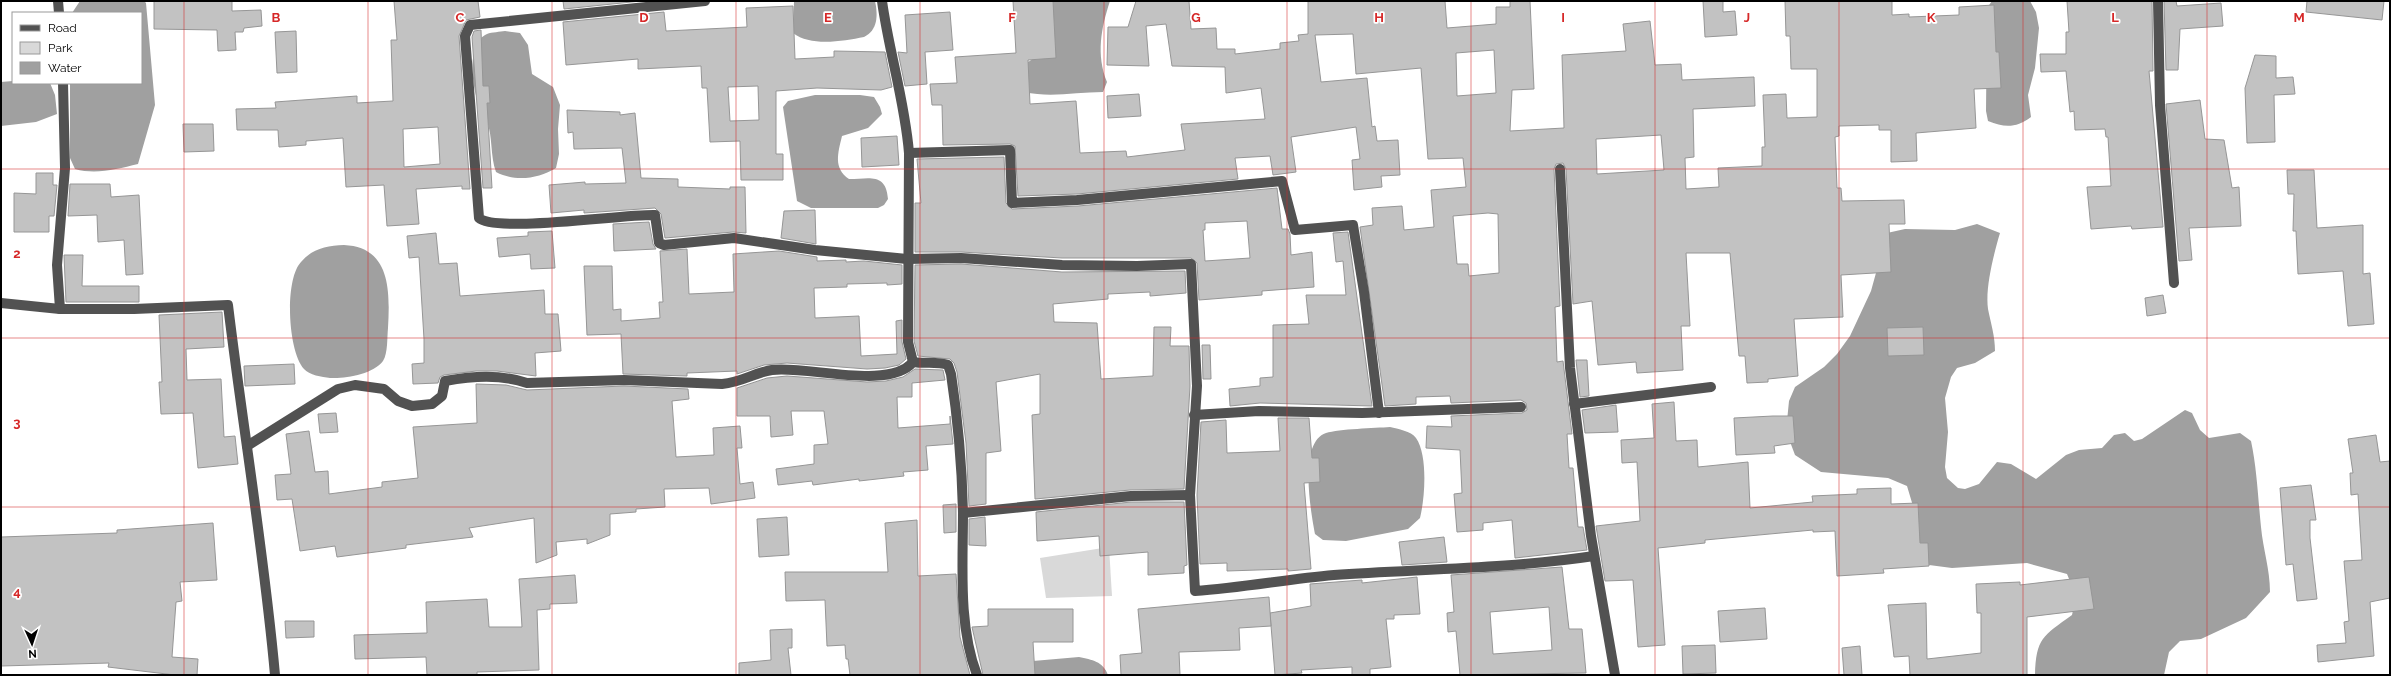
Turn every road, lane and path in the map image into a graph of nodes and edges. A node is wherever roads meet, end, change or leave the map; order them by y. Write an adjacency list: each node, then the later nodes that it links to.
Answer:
1 (58, 1): 5 (street)
2 (705, 1): 9 (street)
3 (882, 1): 7 (street)
4 (2158, 1): 10 (street)
5 (59, 12)
6 (63, 84): 12 (street)
7 (910, 153): 9 (street); 17 (street)
8 (1560, 169): 15 (street)
9 (907, 259): 13 (street); 18 (street)
10 (2174, 283)
11 (1, 303): 12 (street)
12 (60, 309): 19 (street)
13 (913, 362): 19 (street); 21 (street)
14 (1711, 387): 15 (street)
15 (1574, 404): 22 (street)
16 (1521, 407): 17 (street)
17 (1379, 413): 18 (street)
18 (1194, 415): 20 (street)
19 (247, 446): 23 (street)
20 (1190, 495): 21 (street); 22 (street)
21 (963, 513): 24 (street)
22 (1594, 556): 25 (street)
23 (274, 675)
24 (977, 675)
25 (1615, 675)

